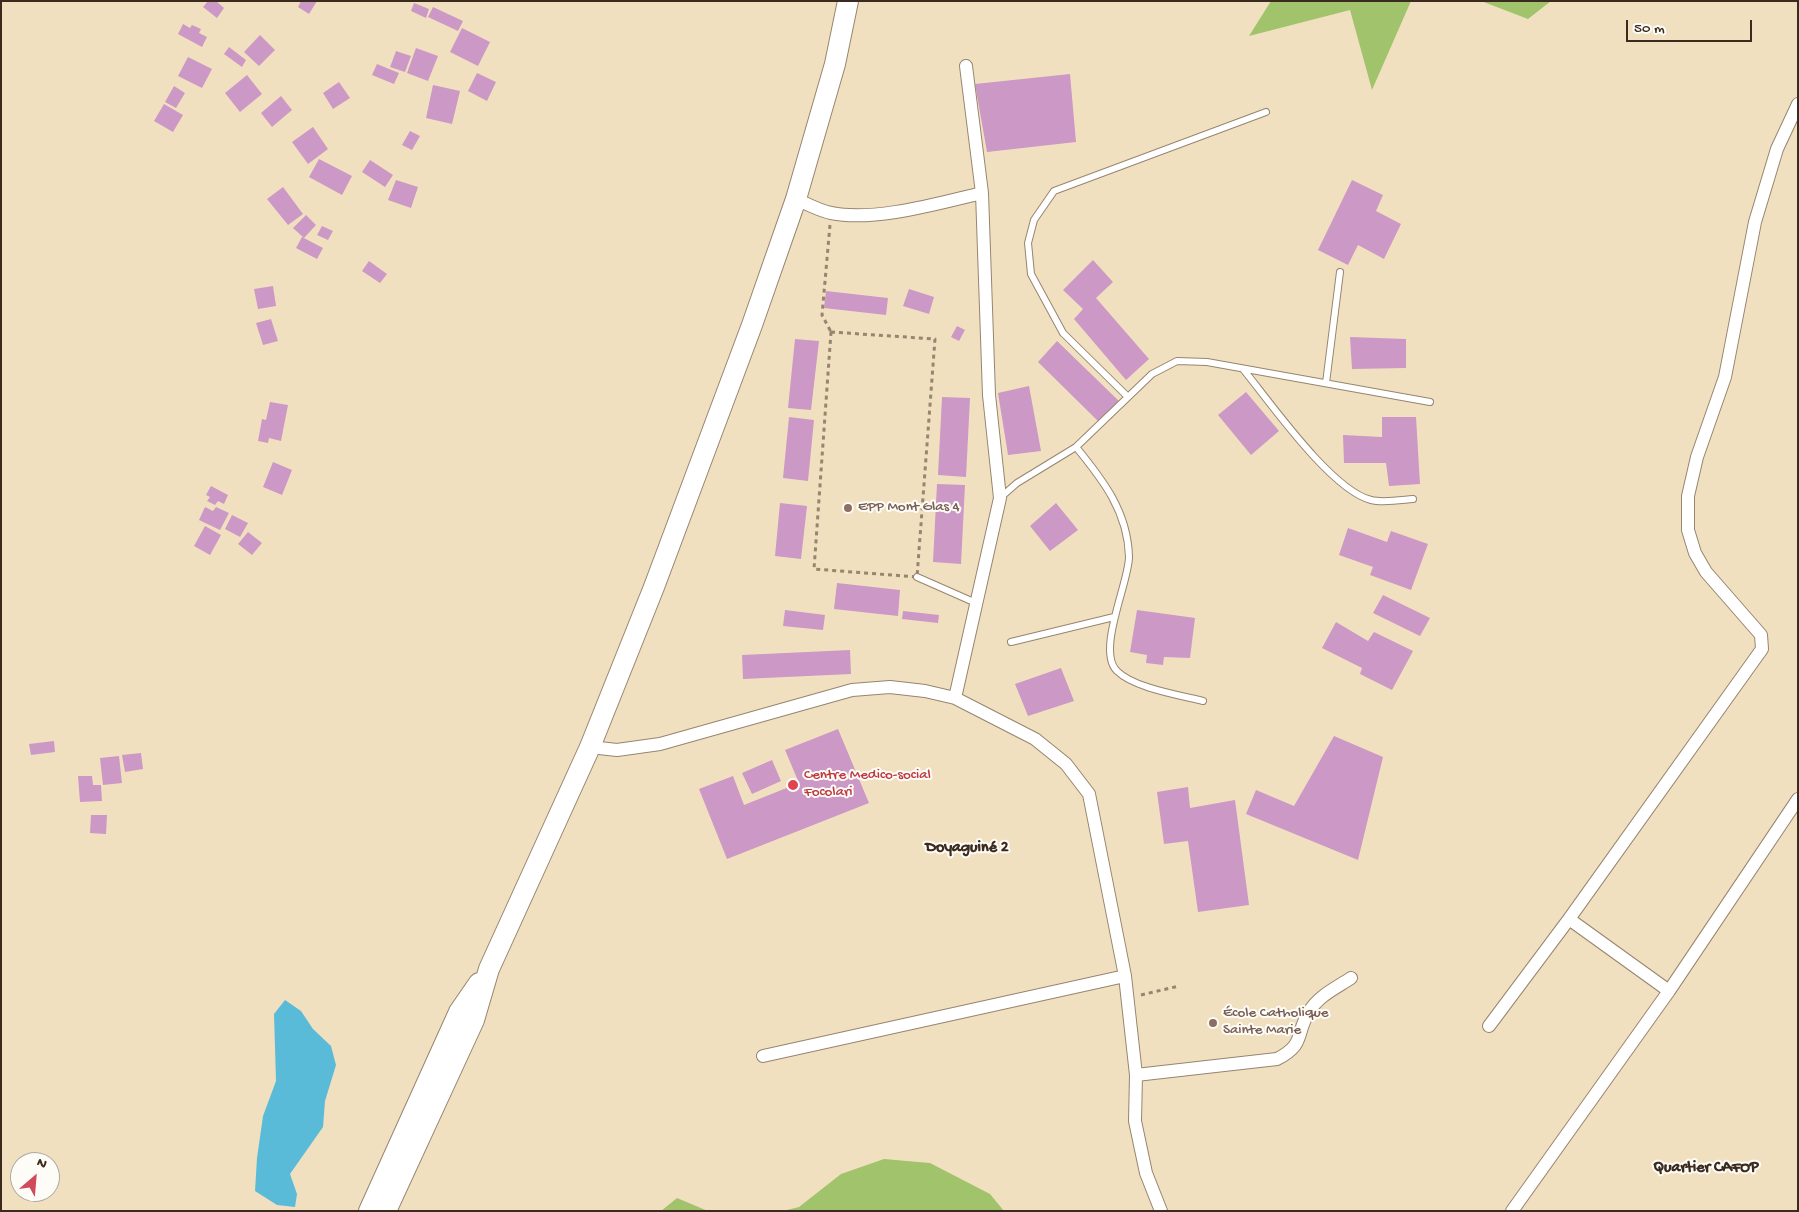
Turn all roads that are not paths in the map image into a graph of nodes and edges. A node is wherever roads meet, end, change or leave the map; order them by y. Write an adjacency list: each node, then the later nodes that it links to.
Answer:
1 (848, 1): 6 (main road)
2 (966, 66): 5 (street)
3 (1798, 104): 23 (street)
4 (1266, 112): 10 (lane)
5 (982, 193): 6 (street); 13 (street)
6 (796, 199): 21 (main road)
7 (1340, 272): 9 (lane)
8 (1243, 369): 9 (lane); 10 (lane); 14 (lane)
9 (1326, 384): 11 (lane)
10 (1128, 397): 12 (lane)
11 (1430, 402)
12 (1076, 446): 13 (lane); 17 (lane)
13 (1000, 498): 16 (street)
14 (1413, 499)
15 (918, 577): 16 (lane)
16 (976, 603): 19 (street)
17 (1114, 617): 18 (lane); 20 (lane)
18 (1011, 642)
19 (955, 698): 21 (street); 25 (street)
20 (1203, 701)
21 (590, 747): 24 (main road)
22 (1798, 799): 27 (street)
23 (1568, 919): 27 (street); 28 (street)
24 (489, 969): 31 (main road); 32 (main road)
25 (1125, 976): 29 (street); 30 (street)
26 (1351, 978): 30 (street)
27 (1669, 991): 34 (street)
28 (1489, 1026)
29 (763, 1056)
30 (1136, 1075): 33 (street)
31 (369, 1211)
32 (386, 1211)
33 (1162, 1211)
34 (1512, 1211)

